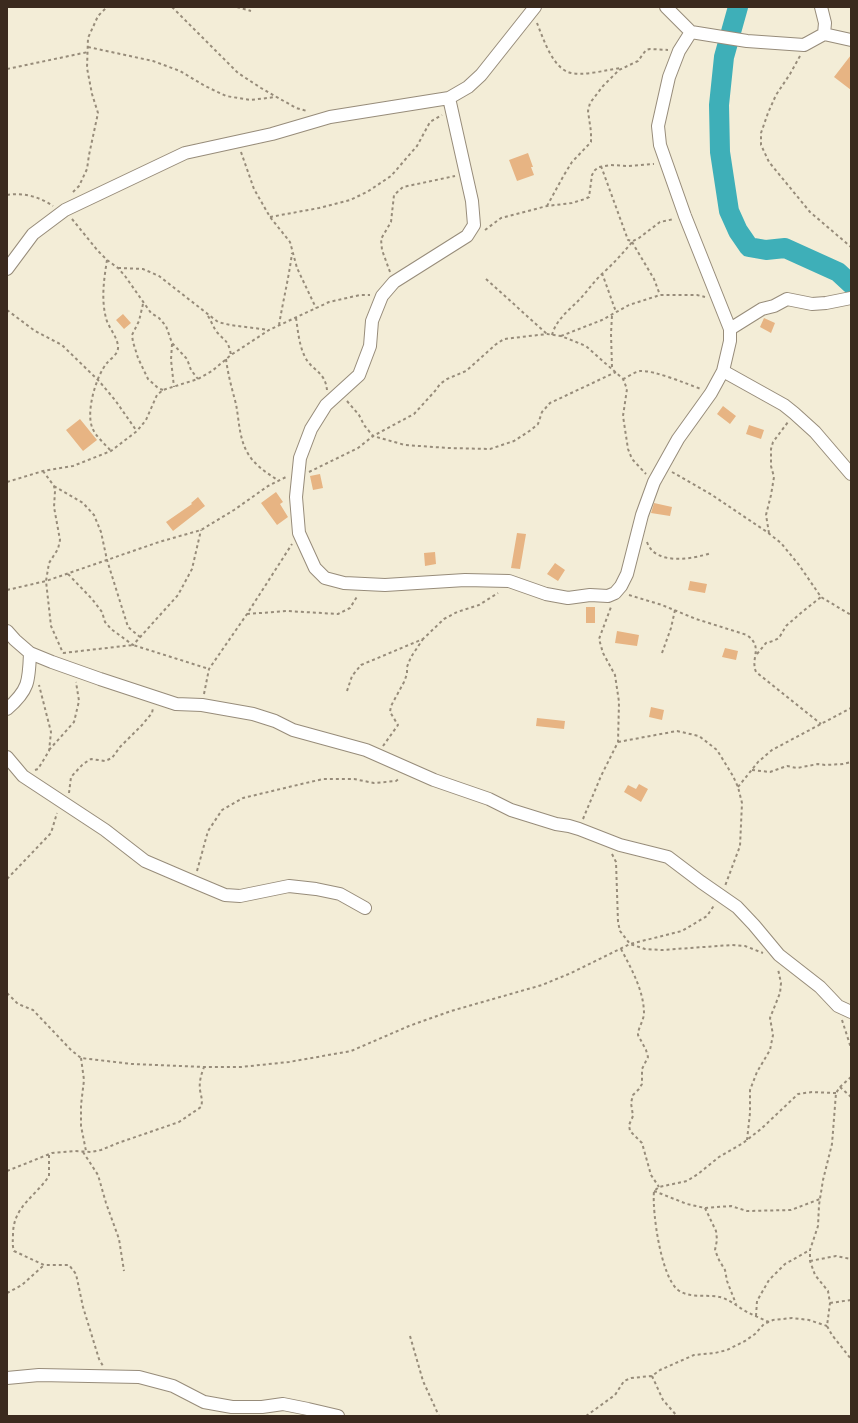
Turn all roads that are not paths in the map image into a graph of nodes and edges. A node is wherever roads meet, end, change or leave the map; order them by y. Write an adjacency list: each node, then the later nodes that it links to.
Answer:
1 (666, 7): 5 (street)
2 (821, 7): 6 (street)
3 (534, 9): 8 (street)
4 (851, 29): 7 (street)
5 (690, 32): 6 (street); 11 (street)
6 (824, 34): 7 (street)
7 (845, 39)
8 (450, 104): 9 (street); 12 (street)
9 (7, 269)
10 (851, 298): 11 (street)
11 (730, 329): 12 (street)
12 (723, 371): 13 (street)
13 (851, 474)
14 (7, 630): 15 (street)
15 (30, 653): 16 (street); 19 (street)
16 (7, 709)
17 (7, 757): 18 (street)
18 (365, 908)
19 (851, 1012)
20 (7, 1378): 21 (street)
21 (338, 1416)

